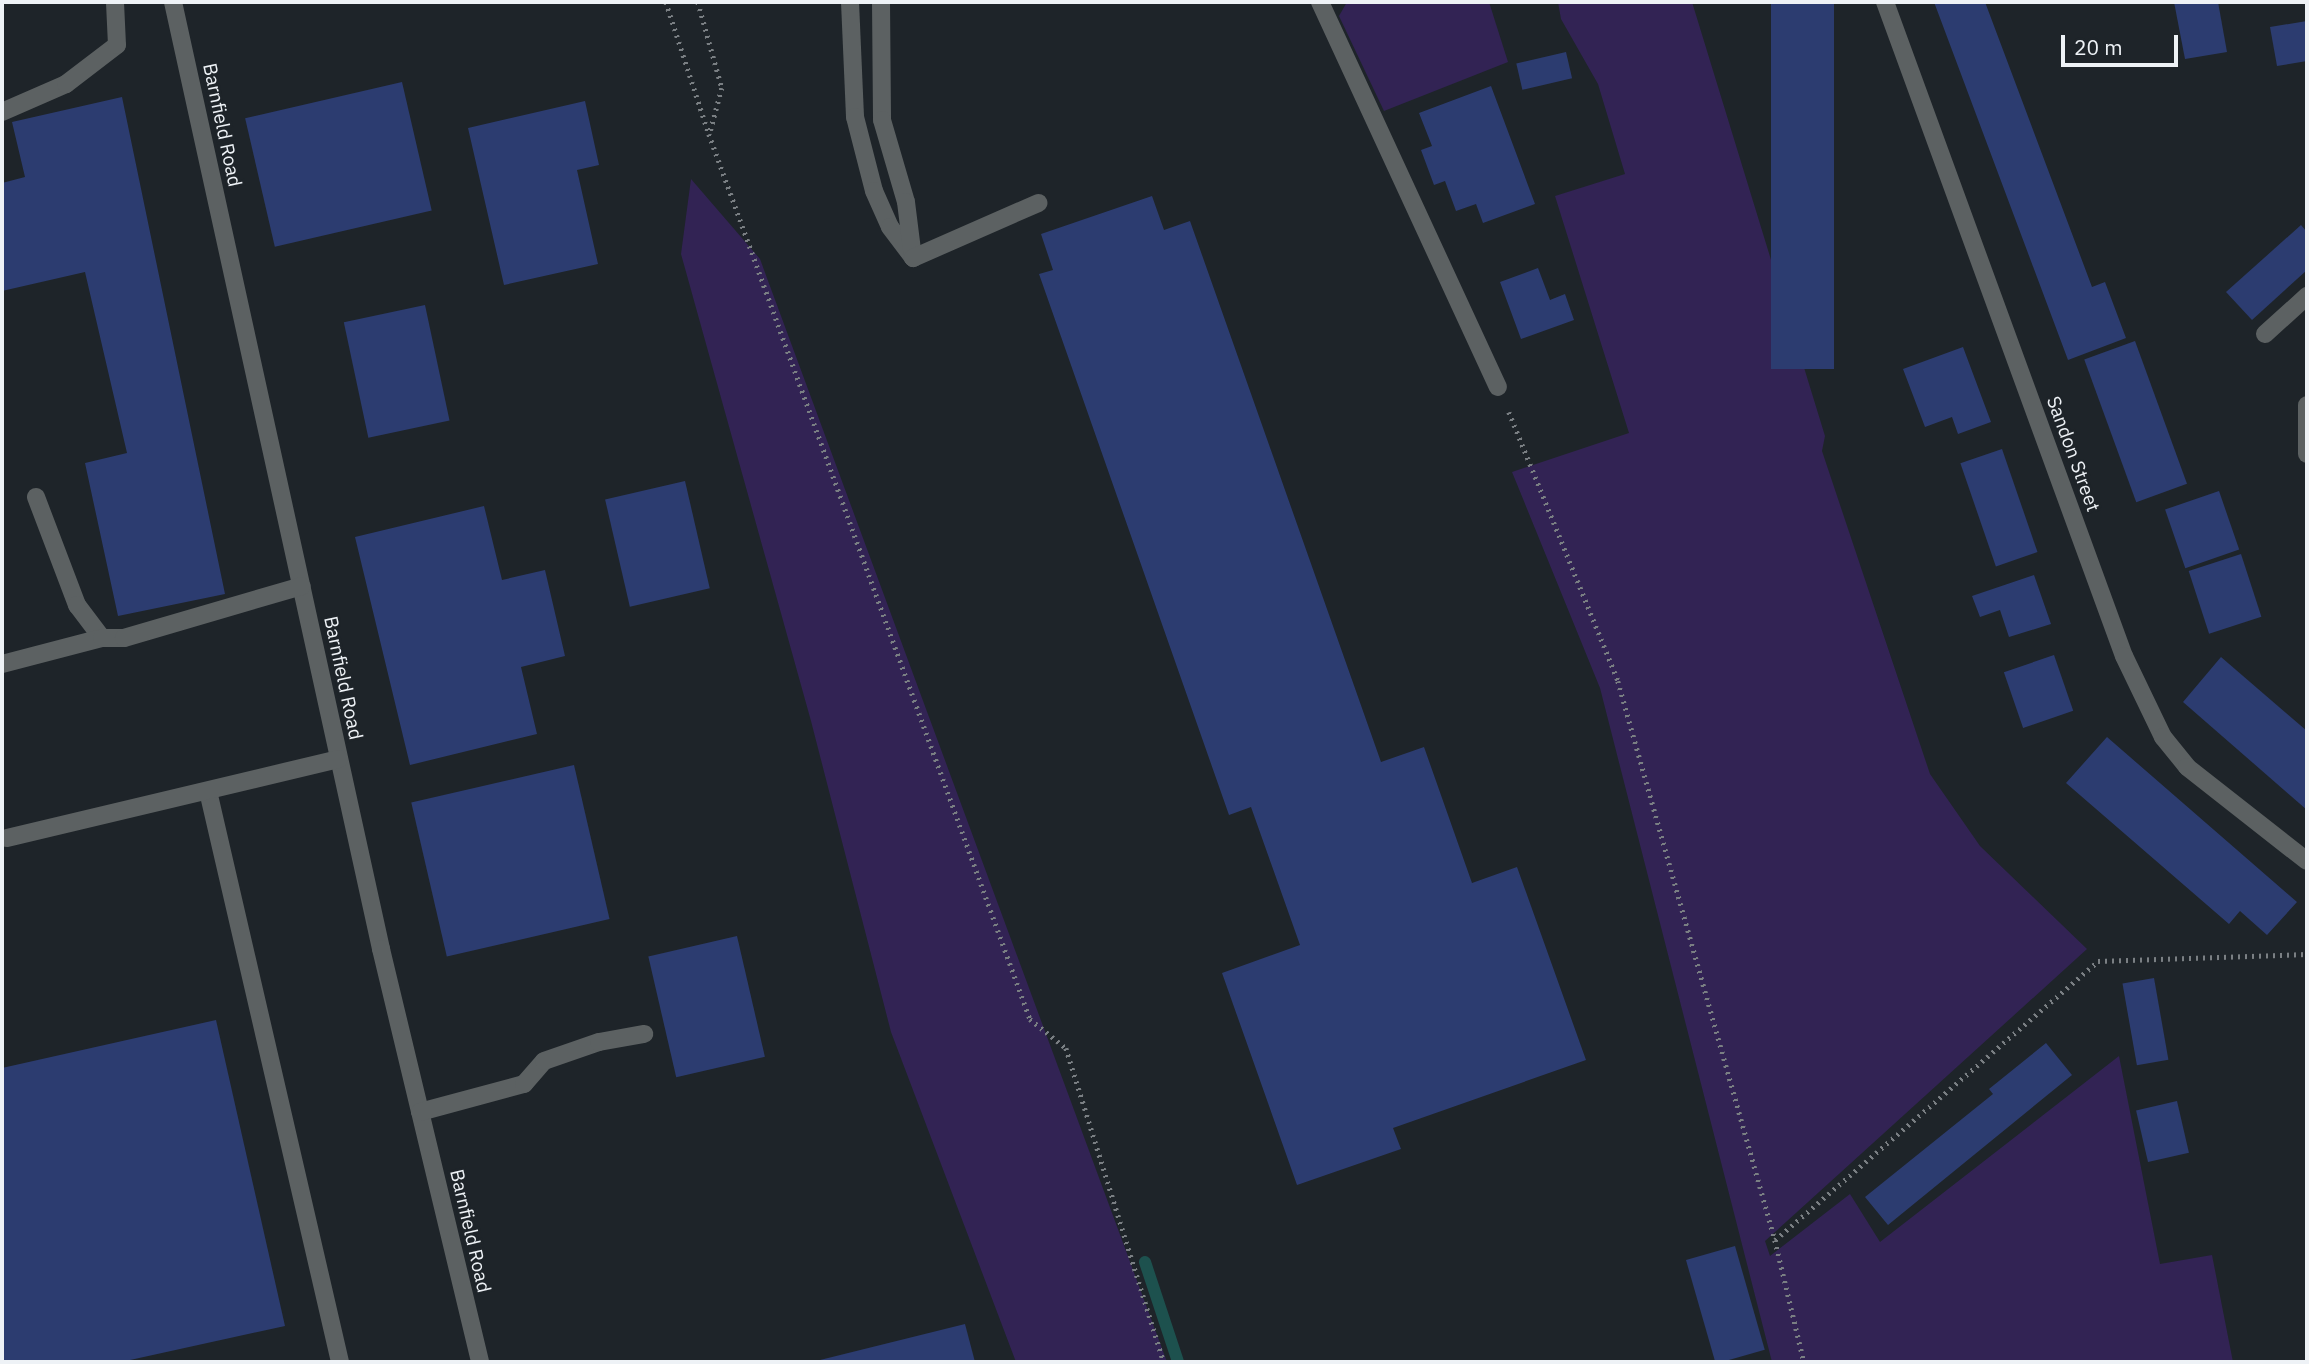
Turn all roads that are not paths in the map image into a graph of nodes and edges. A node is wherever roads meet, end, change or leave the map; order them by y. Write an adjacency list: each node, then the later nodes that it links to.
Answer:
1 (115, 2): 7 (street)
2 (173, 2): 16 (street, Barnfield Road)
3 (850, 2): 9 (street)
4 (881, 2): 9 (street)
5 (1320, 2): 12 (street)
6 (1885, 2): 22 (street, Sandon Street)
7 (2, 112)
8 (1038, 203): 9 (street)
9 (913, 258)
10 (2307, 296): 11 (street)
11 (2265, 334)
12 (1498, 387)
13 (2307, 405): 14 (street)
14 (2307, 454)
15 (36, 496): 17 (street)
16 (302, 586): 17 (street); 19 (street, Barnfield Road)
17 (102, 638): 18 (street)
18 (2, 664)
19 (340, 759): 20 (street); 24 (street, Barnfield Road)
20 (208, 792): 21 (street); 25 (street)
21 (6, 838)
22 (2307, 861)
23 (644, 1034): 24 (street)
24 (420, 1112): 26 (street, Barnfield Road)
25 (340, 1362)
26 (480, 1362)

